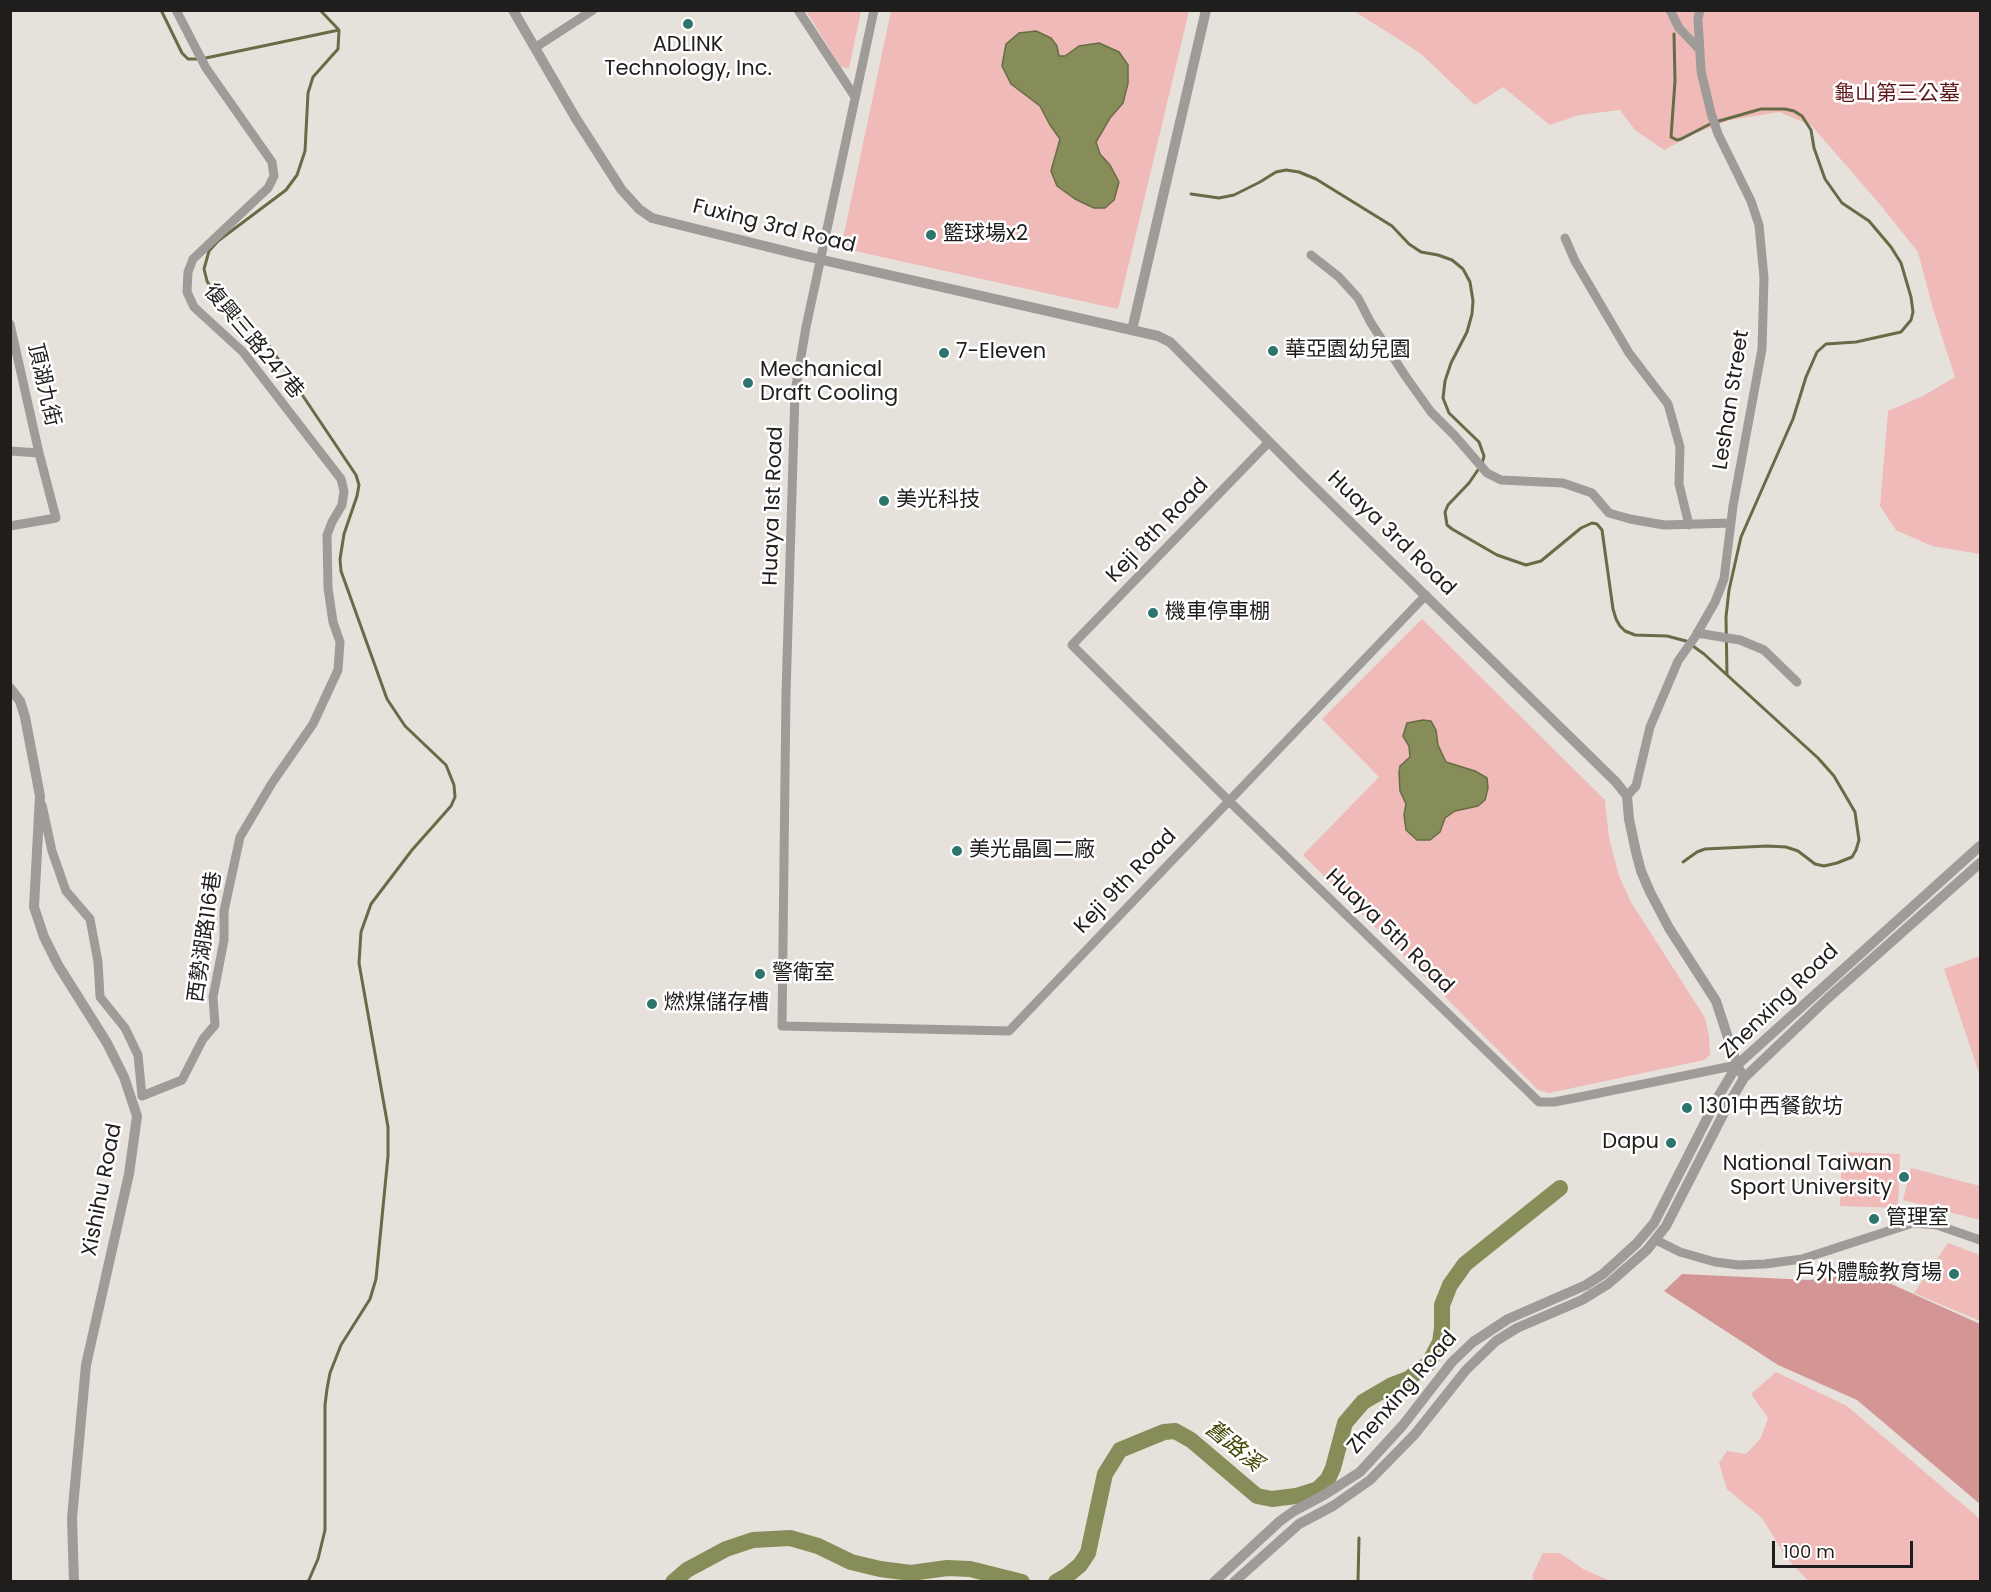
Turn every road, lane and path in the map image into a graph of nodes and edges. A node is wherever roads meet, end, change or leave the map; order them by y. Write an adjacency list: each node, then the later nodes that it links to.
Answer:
1 (177, 10): 20 (street, 復興三路247巷)
2 (513, 10): 9 (street, Fuxing 3rd Road)
3 (593, 10): 9 (street)
4 (798, 10): 11 (street)
5 (874, 10): 11 (street, Huaya 1st Road)
6 (1206, 10): 16 (street)
7 (1670, 10): 10 (street)
8 (1700, 10): 10 (street)
9 (536, 47): 14 (street, Fuxing 3rd Road)
10 (1700, 50): 21 (street, Leshan Street)
11 (855, 97): 14 (street, Huaya 1st Road)
12 (1564, 238): 22 (street)
13 (1311, 255): 22 (street)
14 (821, 260): 16 (street, Fuxing 3rd Road); 34 (street, Huaya 1st Road)
15 (10, 324): 19 (street, 頂湖九街)
16 (1132, 330): 17 (street, Huaya 3rd Road)
17 (1269, 442): 24 (street, Huaya 3rd Road); 26 (street, Keji 8th Road)
18 (10, 451): 19 (street, 頂湖九街)
19 (39, 453): 23 (street, 頂湖九街)
20 (344, 491): 29 (street, 西勢湖路116巷)
21 (1731, 523): 22 (street); 25 (street, Leshan Street)
22 (1689, 525)
23 (10, 526)
24 (1426, 595): 30 (street, Huaya 3rd Road); 31 (street, Keji 9th Road)
25 (1696, 635): 27 (street); 30 (street, Leshan Street)
26 (1072, 645): 31 (street, Huaya 5th Road)
27 (1797, 682)
28 (10, 688): 29 (street, Xishihu Road)
29 (40, 796): 40 (street, Xishihu Road)
30 (1627, 796): 35 (street)
31 (1229, 801): 34 (street, Keji 9th Road); 35 (street, Huaya 5th Road)
32 (1980, 846): 35 (street, Zhenxing Road)
33 (1980, 863): 36 (street, Zhenxing Road)
34 (782, 1026)
35 (1737, 1065): 36 (street); 37 (street, Zhenxing Road)
36 (1744, 1078): 38 (street, Zhenxing Road)
37 (1646, 1233): 38 (street); 41 (street, Zhenxing Road)
38 (1656, 1240): 39 (street); 42 (street, Zhenxing Road)
39 (1980, 1240)
40 (74, 1581)
41 (1214, 1581)
42 (1234, 1581)

